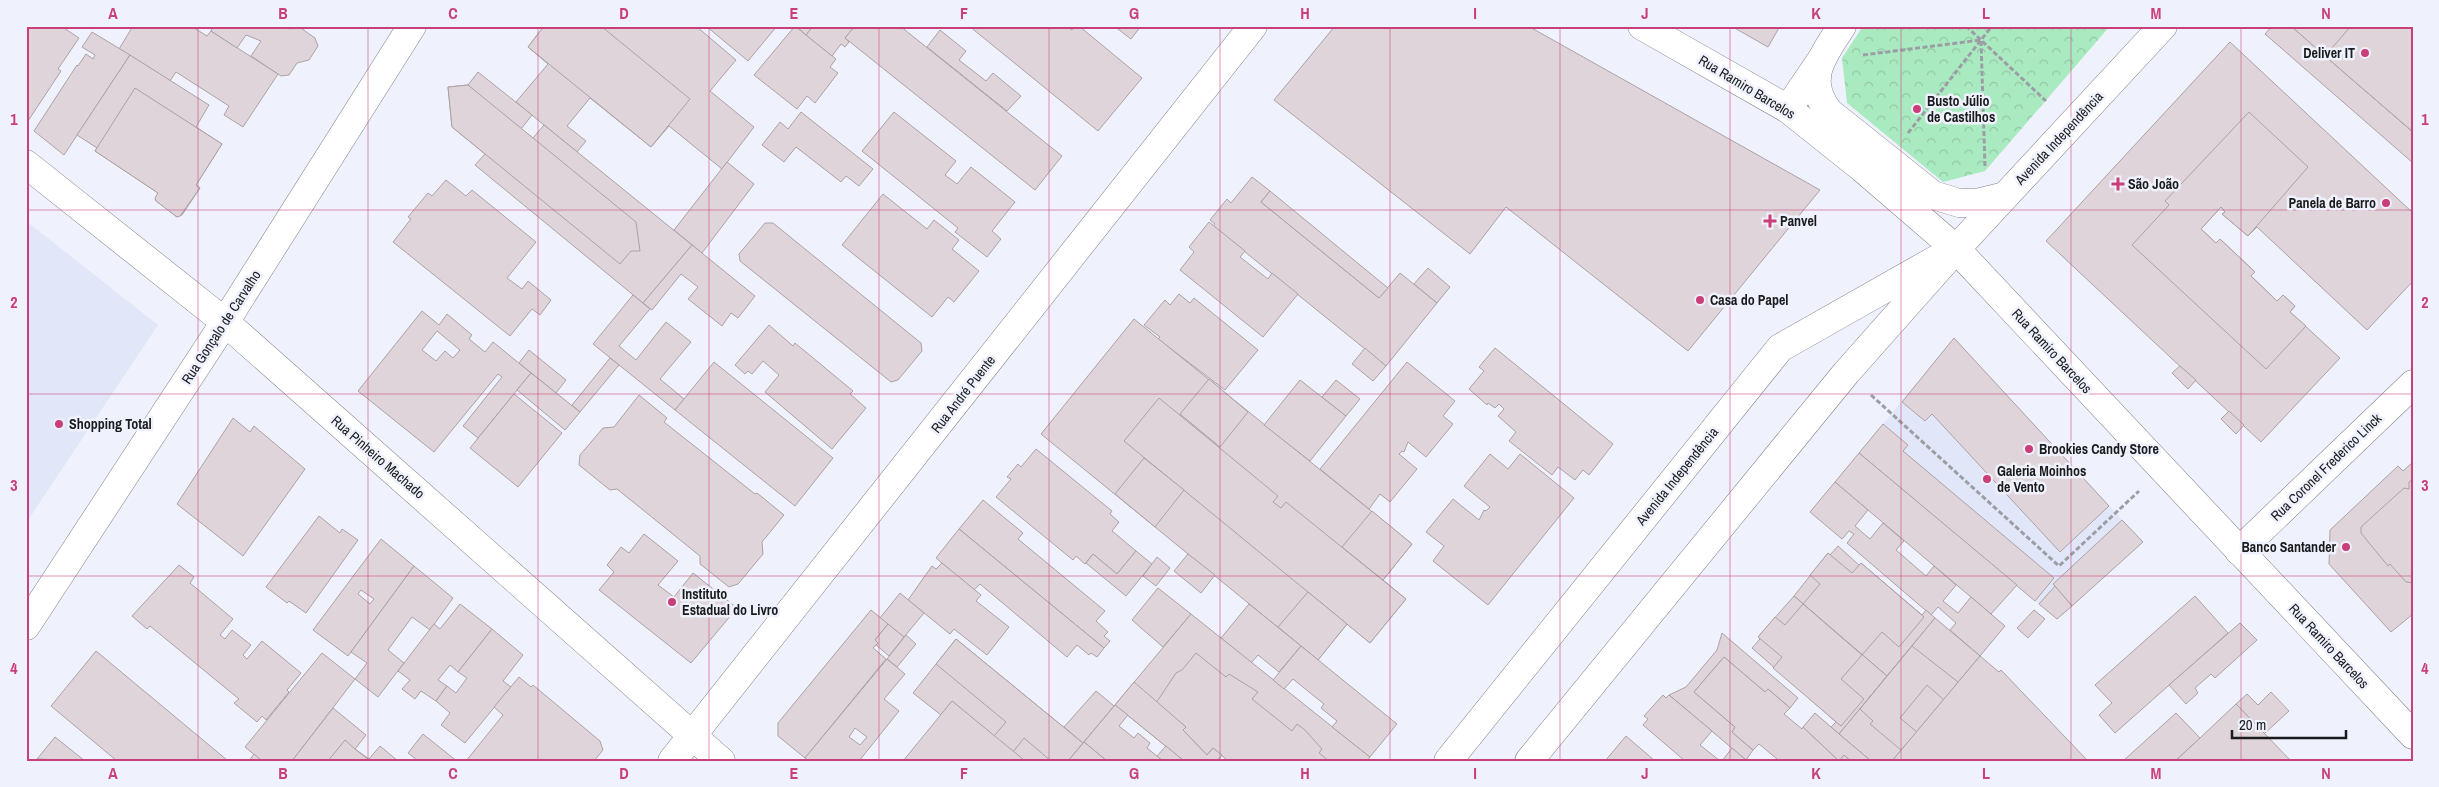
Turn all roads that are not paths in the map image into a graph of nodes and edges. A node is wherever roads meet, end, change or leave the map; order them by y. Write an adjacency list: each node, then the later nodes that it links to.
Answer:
1 (412, 26): 11 (street, Rua Gonçalo de Carvalho)
2 (1253, 26): 15 (street, Rua André Puente)
3 (1642, 26): 7 (street, Rua Ramiro Barcelos)
4 (1842, 26): 6 (street)
5 (2163, 26): 9 (street, Avenida Independência)
6 (1821, 60): 7 (street); 9 (street)
7 (1788, 109): 10 (street, Rua Ramiro Barcelos)
8 (26, 164): 11 (street, Rua Pinheiro Machado)
9 (2005, 196): 10 (street, Avenida Independência)
10 (1956, 249): 13 (street, Rua Ramiro Barcelos); 19 (street, Avenida Independência); 20 (street, Avenida Independência)
11 (225, 322): 14 (street, Rua Gonçalo de Carvalho); 15 (street, Rua Pinheiro Machado)
12 (2413, 384): 13 (street, Rua Coronel Frederico Linck)
13 (2239, 551): 16 (street, Rua Ramiro Barcelos)
14 (26, 626)
15 (692, 735): 17 (street, Rua André Puente); 18 (street, Rua Pinheiro Machado)
16 (2413, 735)
17 (672, 761)
18 (721, 761)
19 (1448, 761)
20 (1529, 761)

